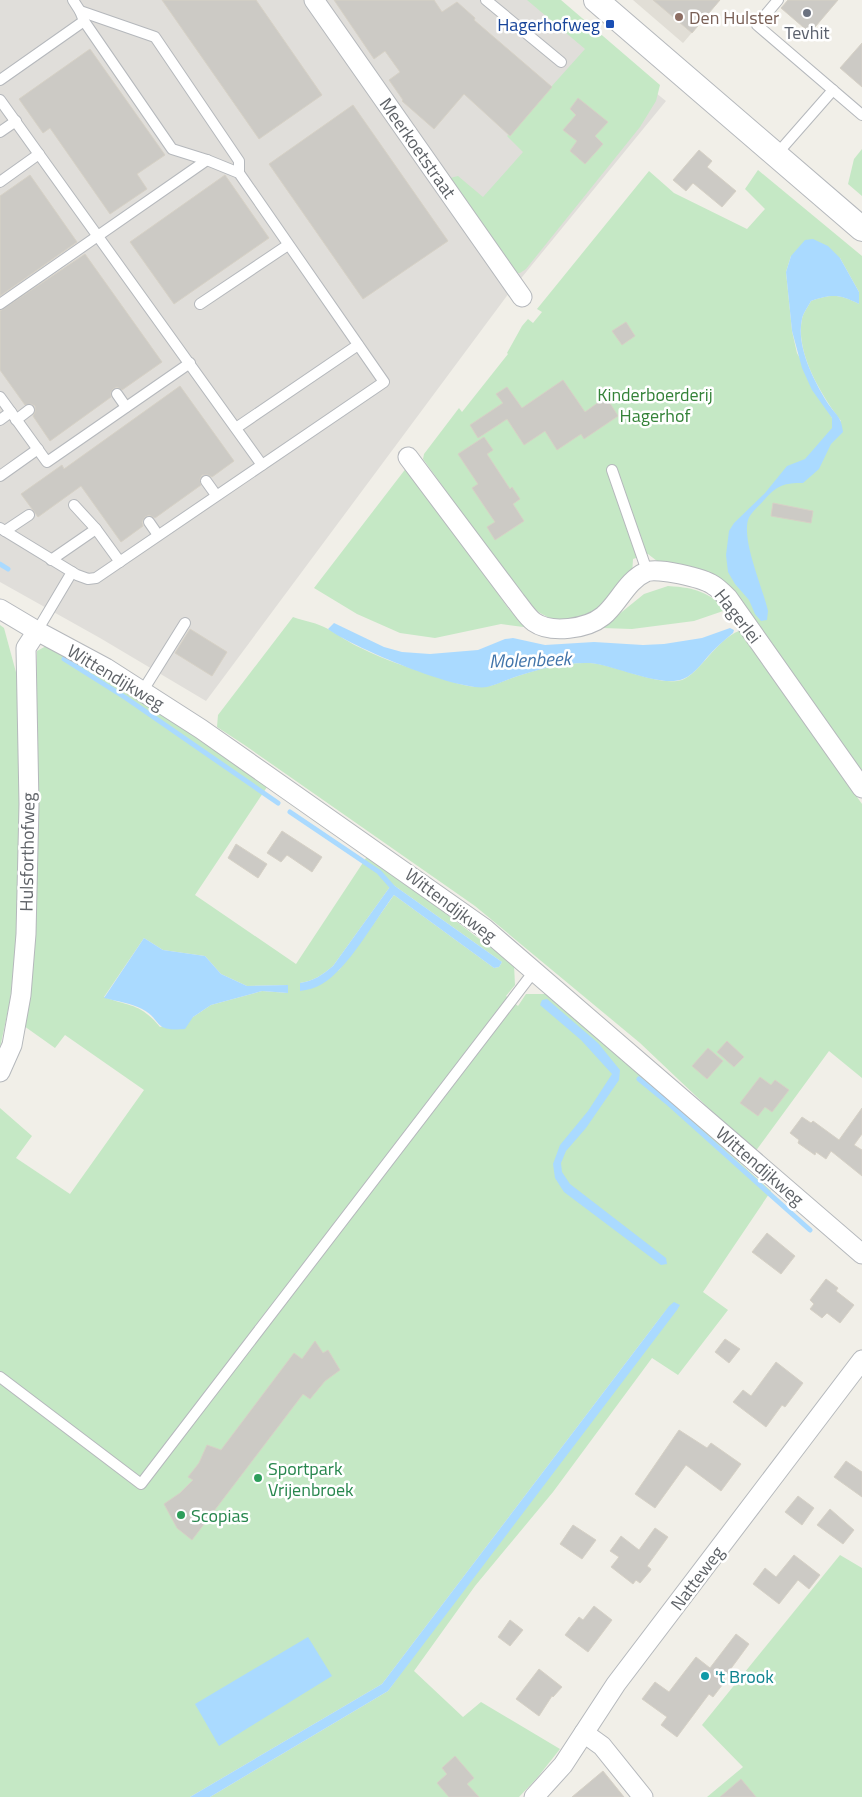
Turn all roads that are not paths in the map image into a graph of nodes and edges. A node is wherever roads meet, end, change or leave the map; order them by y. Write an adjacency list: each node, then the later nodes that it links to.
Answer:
1 (73, 0): 6 (lane)
2 (314, 0): 22 (street, Meerkoetstraat)
3 (486, 0): 7 (lane)
4 (596, 0): 15 (street)
5 (778, 0): 9 (lane)
6 (82, 16): 8 (lane); 16 (lane); 17 (lane)
7 (561, 62)
8 (0, 80)
9 (833, 90): 11 (lane); 15 (lane)
10 (0, 100): 12 (lane)
11 (862, 115)
12 (16, 121): 13 (lane); 14 (lane)
13 (0, 132)
14 (39, 154): 18 (lane); 20 (lane)
15 (776, 155): 19 (street)
16 (207, 160): 17 (lane); 20 (lane)
17 (239, 173): 21 (lane)
18 (0, 182)
19 (862, 229)
20 (98, 235): 23 (lane); 26 (lane)
21 (288, 245): 24 (lane); 25 (lane)
22 (522, 297)
23 (0, 304)
24 (200, 304)
25 (358, 345): 33 (lane); 36 (lane)
26 (190, 363): 29 (lane); 33 (lane)
27 (116, 394): 29 (lane)
28 (0, 397): 31 (lane)
29 (126, 407): 34 (lane)
30 (29, 410): 31 (lane)
31 (14, 416): 32 (lane); 34 (lane)
32 (0, 420)
33 (236, 428): 36 (lane)
34 (38, 449): 38 (lane)
35 (408, 456): 49 (street)
36 (262, 464): 40 (lane)
37 (612, 470): 49 (lane)
38 (0, 476)
39 (206, 481): 40 (lane)
40 (216, 496): 46 (lane)
41 (74, 506): 45 (lane)
42 (29, 515): 44 (lane)
43 (149, 522): 46 (lane)
44 (3, 530): 47 (lane)
45 (96, 530): 47 (lane); 48 (lane)
46 (158, 535): 48 (lane)
47 (51, 560): 50 (lane)
48 (120, 562): 50 (lane)
49 (647, 571): 55 (street, Hagerlei)
50 (72, 572): 53 (lane)
51 (0, 609): 53 (street, Wittendijkweg)
52 (185, 623): 54 (lane)
53 (37, 631): 54 (street, Wittendijkweg); 57 (street, Hulsforthofweg)
54 (142, 692): 56 (street, Wittendijkweg)
55 (862, 788)
56 (535, 970): 58 (street, Wittendijkweg); 60 (lane)
57 (0, 1072)
58 (862, 1254)
59 (862, 1360): 61 (street, Natteweg)
60 (0, 1377)
61 (584, 1733): 62 (street, Natteweg); 63 (street)
62 (534, 1797)
63 (643, 1797)

